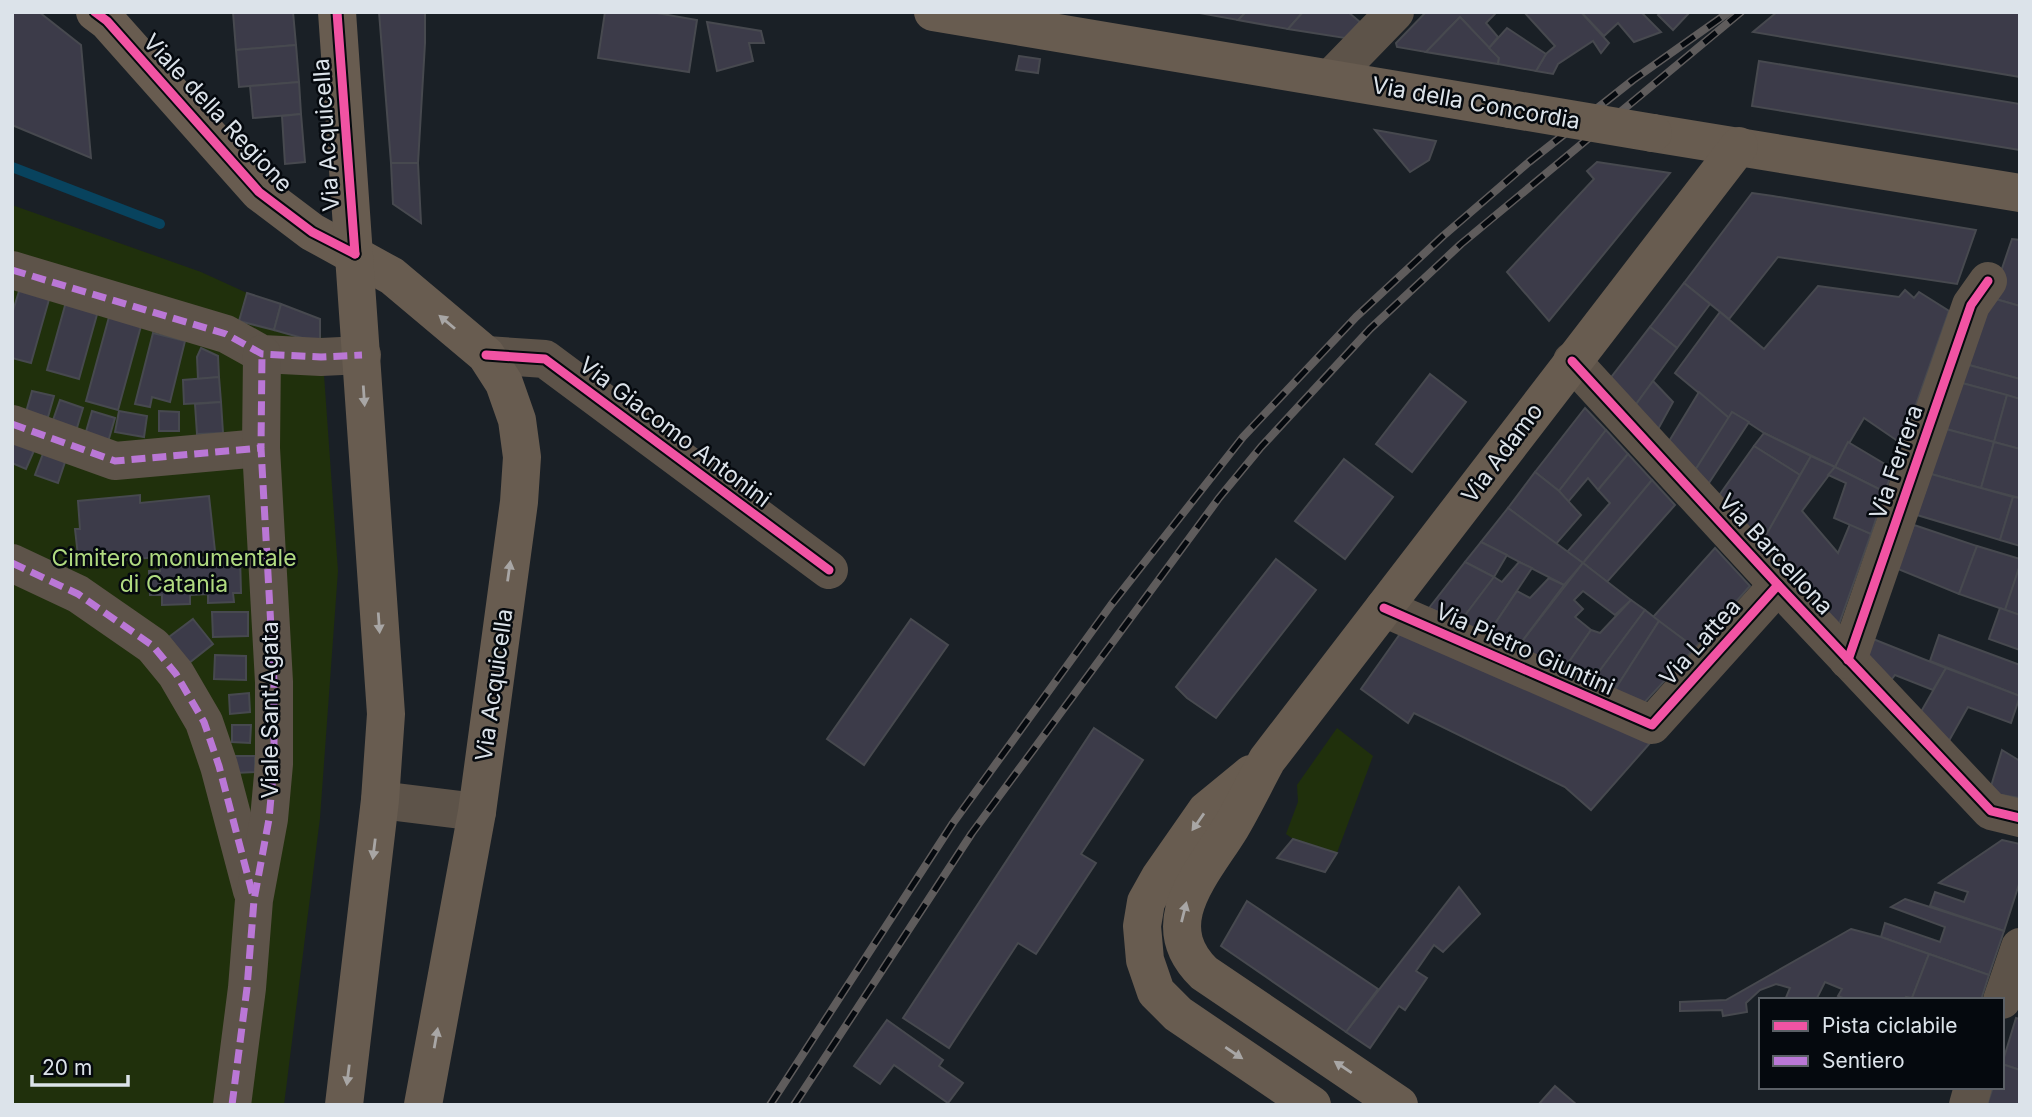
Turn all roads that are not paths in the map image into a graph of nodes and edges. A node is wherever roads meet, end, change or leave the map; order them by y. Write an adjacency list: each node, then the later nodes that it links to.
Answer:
1 (337, 12): 8 (main road, Via Acquicella)
2 (933, 12): 5 (main road, Via della Concordia)
3 (1395, 12): 5 (street)
4 (103, 15): 8 (main road, Viale della Regione)
5 (1331, 78): 6 (main road, Via della Concordia, bridge)
6 (1739, 146): 7 (main road, Via della Concordia); 14 (main road, Via Adamo)
7 (2020, 193)
8 (355, 254): 12 (main road, Via Acquicella); 13 (main road, Via Acquicella, one-way to 8)
9 (12, 270): 11 (street)
10 (1988, 281): 21 (street, Via Ferrera)
11 (262, 354): 12 (street); 16 (street, Viale Sant'Agata)
12 (362, 355): 24 (main road, Via Acquicella, one-way to 24)
13 (486, 355): 18 (street, Via Giacomo Antonini); 25 (main road, Via Acquicella, one-way to 13)
14 (1572, 361): 19 (street, Via Barcellona); 20 (main road, Via Adamo)
15 (12, 424): 16 (street)
16 (261, 448): 27 (street, Viale Sant'Agata)
17 (12, 563): 27 (street)
18 (829, 570)
19 (1778, 585): 21 (street, Via Barcellona); 22 (street, Via Lattea)
20 (1384, 608): 22 (street, Via Pietro Giuntini); 23 (main road, Via Adamo)
21 (1848, 660): 26 (street, Via Barcellona)
22 (1652, 725)
23 (1267, 760): 33 (main road, one-way to 33); 34 (main road, one-way to 23)
24 (380, 800): 25 (street); 31 (main road, Via Acquicella, one-way to 31)
25 (477, 812): 32 (main road, Via Acquicella, one-way to 25)
26 (2020, 818)
27 (254, 900): 30 (street, Viale Sant'Agata)
28 (2019, 954): 29 (street)
29 (2003, 998)
30 (232, 1105)
31 (344, 1105)
32 (423, 1105)
33 (1312, 1105)
34 (1399, 1105)

